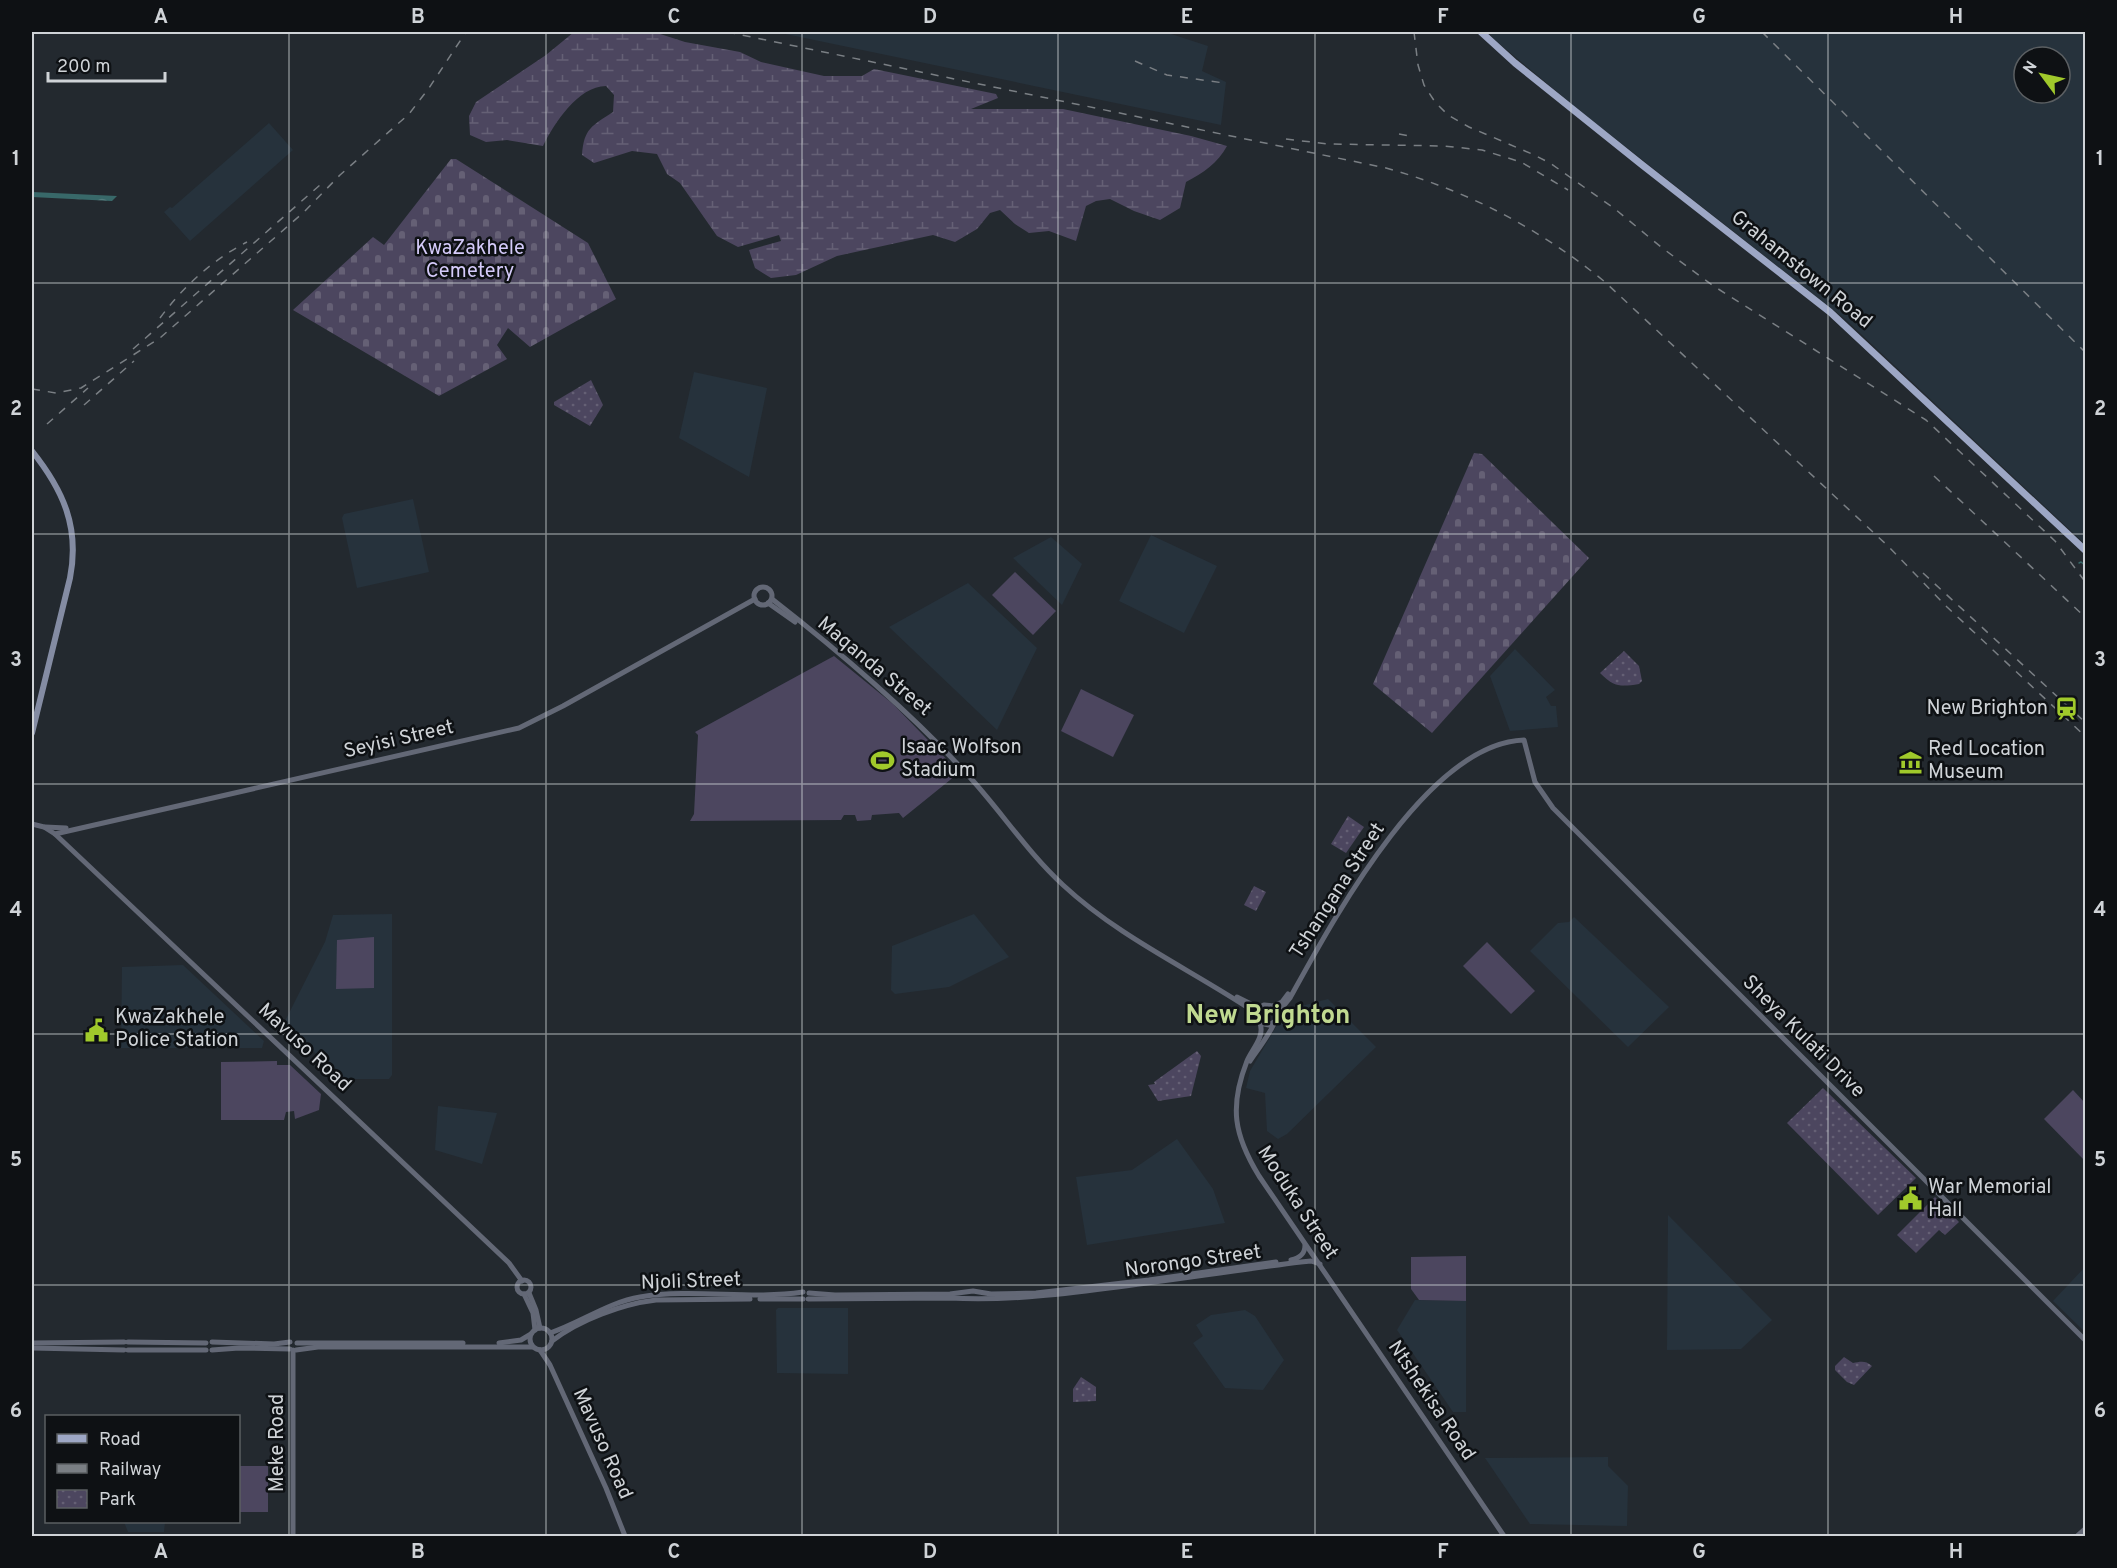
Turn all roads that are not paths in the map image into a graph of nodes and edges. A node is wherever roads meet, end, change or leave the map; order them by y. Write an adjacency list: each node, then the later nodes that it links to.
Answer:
1 (1481, 32): 3 (main road, Grahamstown Road)
2 (32, 451): 6 (main road)
3 (2085, 551)
4 (770, 601): 5 (street); 5 (street); 16 (street, Maqanda Street)
5 (756, 602): 10 (street, Seyisi Street)
6 (32, 733)
7 (1524, 740): 14 (street, Tshangana Street); 33 (street, Sheya Kulati Drive)
8 (32, 824): 9 (street, Mavuso Road)
9 (44, 827): 10 (street); 12 (street, Mavuso Road)
10 (76, 827): 11 (street, Seyisi Street)
11 (69, 830): 12 (street, Seyisi Street); 13 (street)
12 (55, 834): 13 (street, Mavuso Road)
13 (65, 845): 25 (street, Mavuso Road)
14 (1297, 983): 15 (street, Tshangana Street); 17 (street, Tshangana Street)
15 (1273, 1006): 16 (street); 17 (street)
16 (1258, 1010): 19 (street)
17 (1277, 1014): 18 (street)
18 (1274, 1022): 19 (street); 20 (street, Moduka Street)
19 (1260, 1023): 20 (street, Moduka Street)
20 (1245, 1067): 21 (street, Moduka Street)
21 (1305, 1243): 22 (street, Moduka Street); 23 (street)
22 (1313, 1255): 23 (street, Norongo Street); 24 (street, Moduka Street)
23 (1298, 1258): 27 (street, Norongo Street)
24 (1320, 1264): 26 (street, Moduka Street); 27 (street, Norongo Street)
25 (522, 1281): 28 (street, Mavuso Road); 28 (street, Mavuso Road)
26 (1332, 1283): 47 (street, Ntshekisa Road)
27 (1070, 1292): 30 (street); 30 (street, Njoli Street)
28 (526, 1294): 31 (street, Mavuso Road)
29 (806, 1296): 30 (street, Njoli Street); 32 (street, Njoli Street); 36 (street, Njoli Street)
30 (973, 1296)
31 (536, 1331): 32 (street); 38 (street); 39 (street)
32 (550, 1333): 36 (street)
33 (2085, 1341)
34 (126, 1342): 35 (street); 37 (street); 41 (street)
35 (32, 1343)
36 (551, 1343): 42 (street, Njoli Street); 43 (street, Mavuso Road)
37 (209, 1346): 38 (street); 41 (street)
38 (293, 1347): 39 (street); 45 (street, Meke Road)
39 (533, 1347): 42 (street)
40 (32, 1348): 41 (street)
41 (126, 1350)
42 (540, 1350): 43 (street, Mavuso Road)
43 (550, 1365): 46 (street, Mavuso Road)
44 (2085, 1528): 48 (street)
45 (293, 1536)
46 (625, 1536)
47 (1504, 1536)
48 (2077, 1536)

